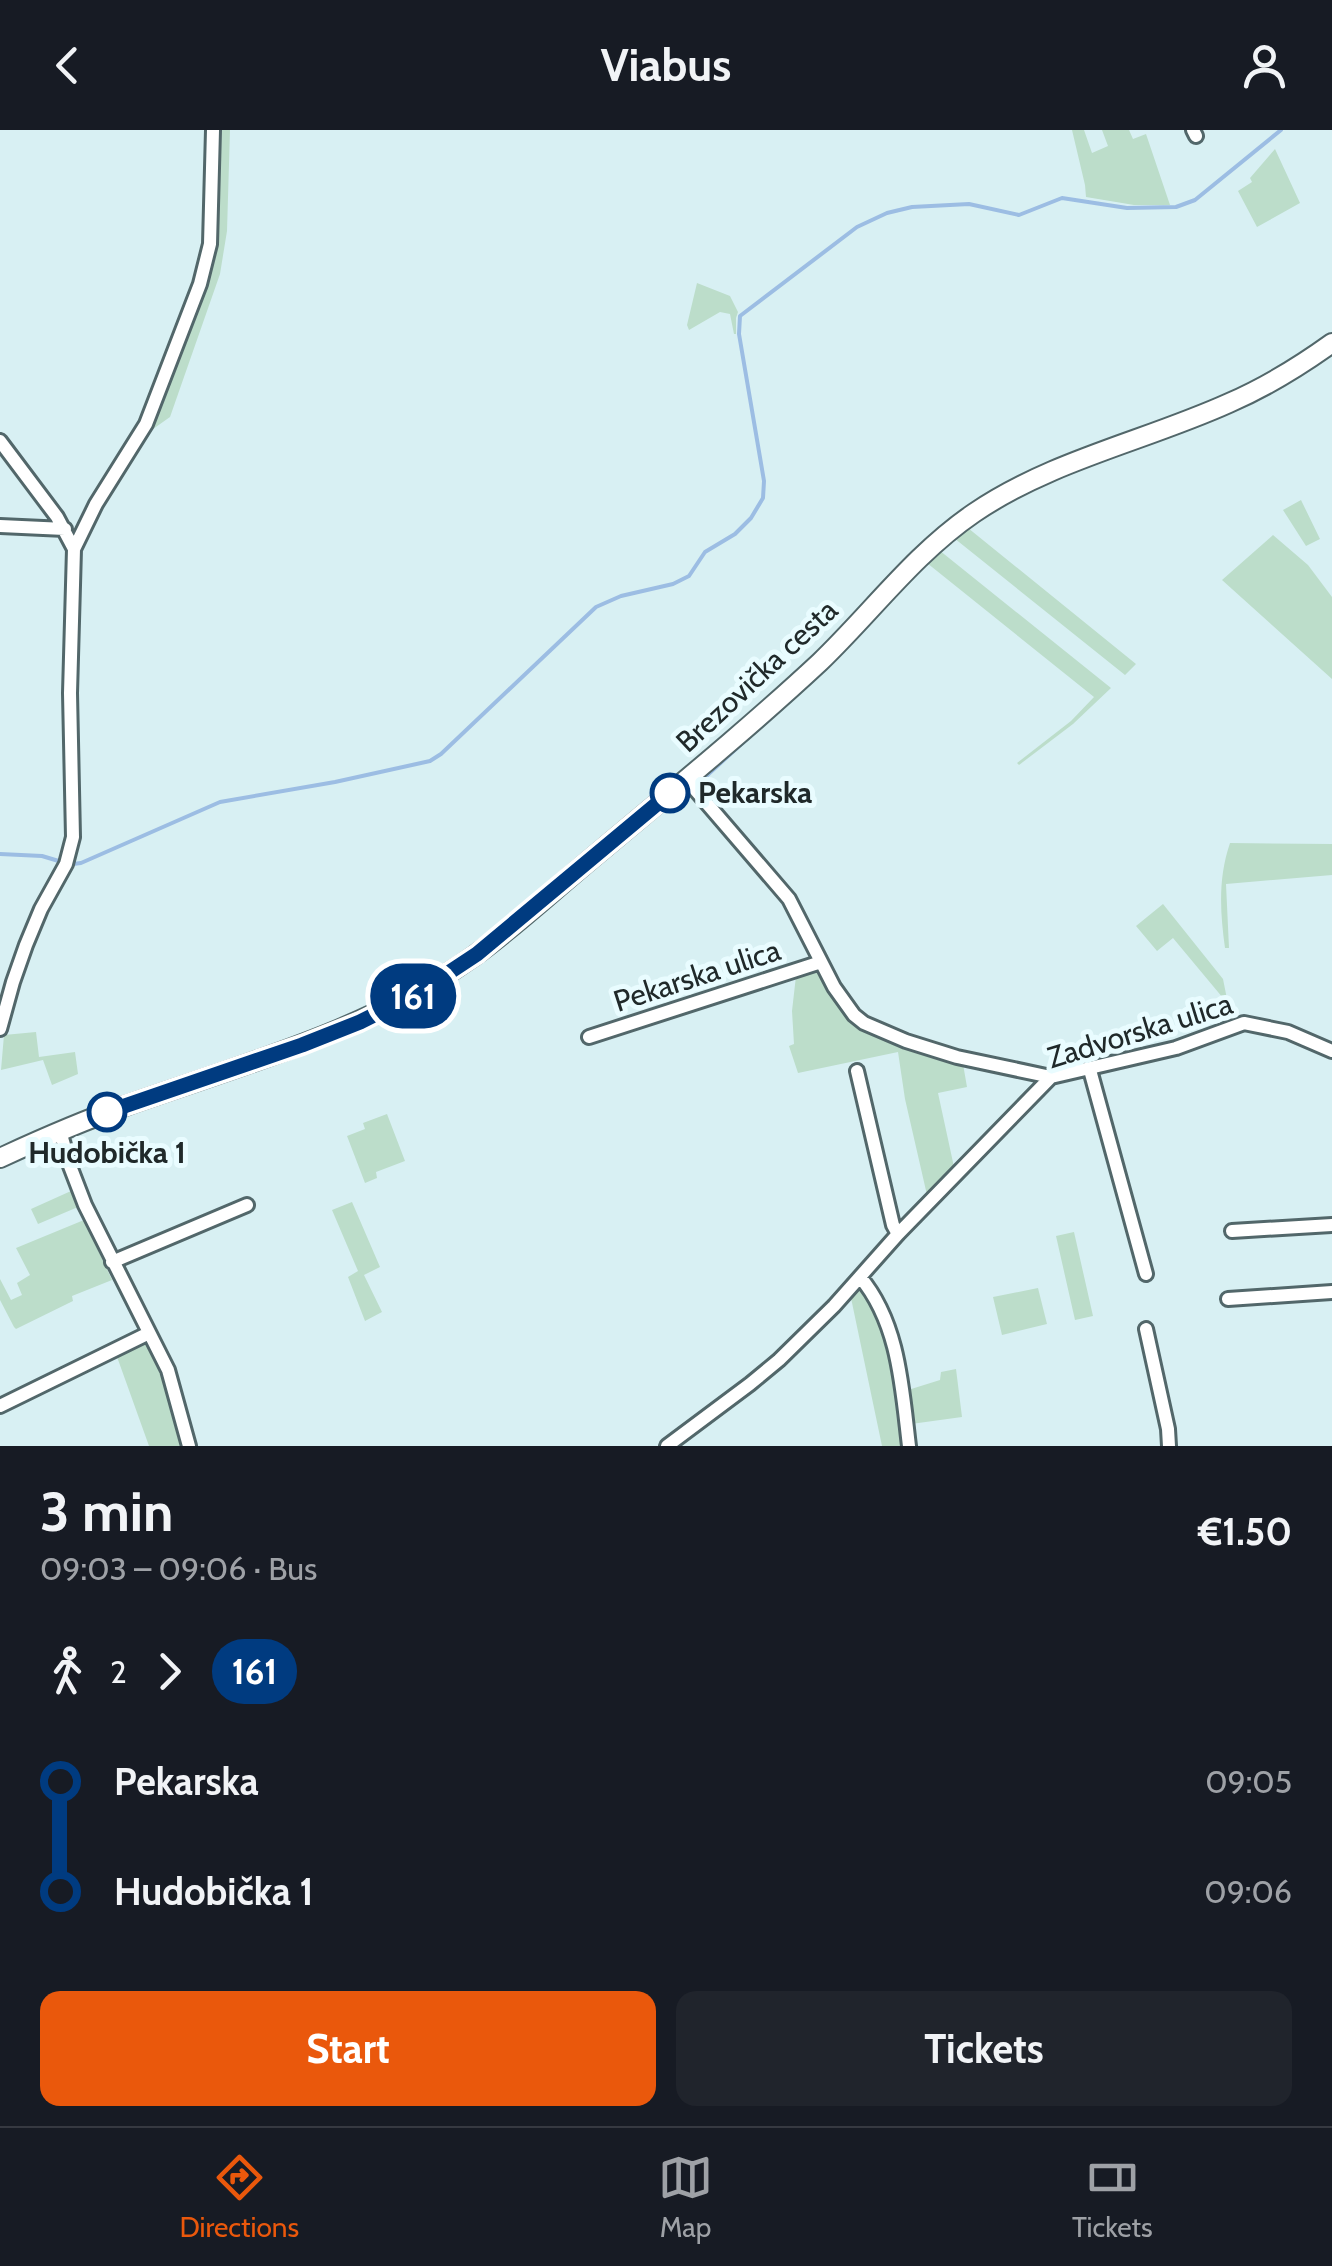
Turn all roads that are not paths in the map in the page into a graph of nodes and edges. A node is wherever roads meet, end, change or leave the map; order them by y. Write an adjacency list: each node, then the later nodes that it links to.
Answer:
1 (213, 130): 6 (street)
2 (1332, 342): 7 (main road, Brezovička cesta)
3 (0, 442): 5 (street)
4 (0, 526): 5 (street)
5 (65, 528): 6 (street)
6 (74, 549): 9 (street)
7 (686, 779): 8 (street, Pekarska ulica); 15 (main road, Brezovička cesta)
8 (821, 962): 10 (street, Pekarska ulica); 14 (street, Pekarska ulica)
9 (0, 1029)
10 (589, 1037)
11 (1332, 1051): 12 (street, Zadvorska ulica)
12 (1090, 1070): 14 (street, Zadvorska ulica); 22 (street)
13 (858, 1071): 20 (street)
14 (1051, 1077): 20 (street, Zadvorska ulica)
15 (60, 1130): 16 (main road, Brezovička cesta); 21 (street)
16 (0, 1158)
17 (247, 1205): 21 (street)
18 (1332, 1225): 19 (street)
19 (1232, 1232)
20 (898, 1234): 23 (street, Zadvorska ulica)
21 (112, 1262): 27 (street)
22 (1146, 1274)
23 (860, 1277): 30 (street, Zadvorska ulica); 31 (street)
24 (1332, 1292): 25 (street)
25 (1228, 1299)
26 (1146, 1329): 32 (street)
27 (149, 1333): 28 (street); 29 (street)
28 (0, 1406)
29 (189, 1446)
30 (667, 1446)
31 (909, 1446)
32 (1169, 1446)

